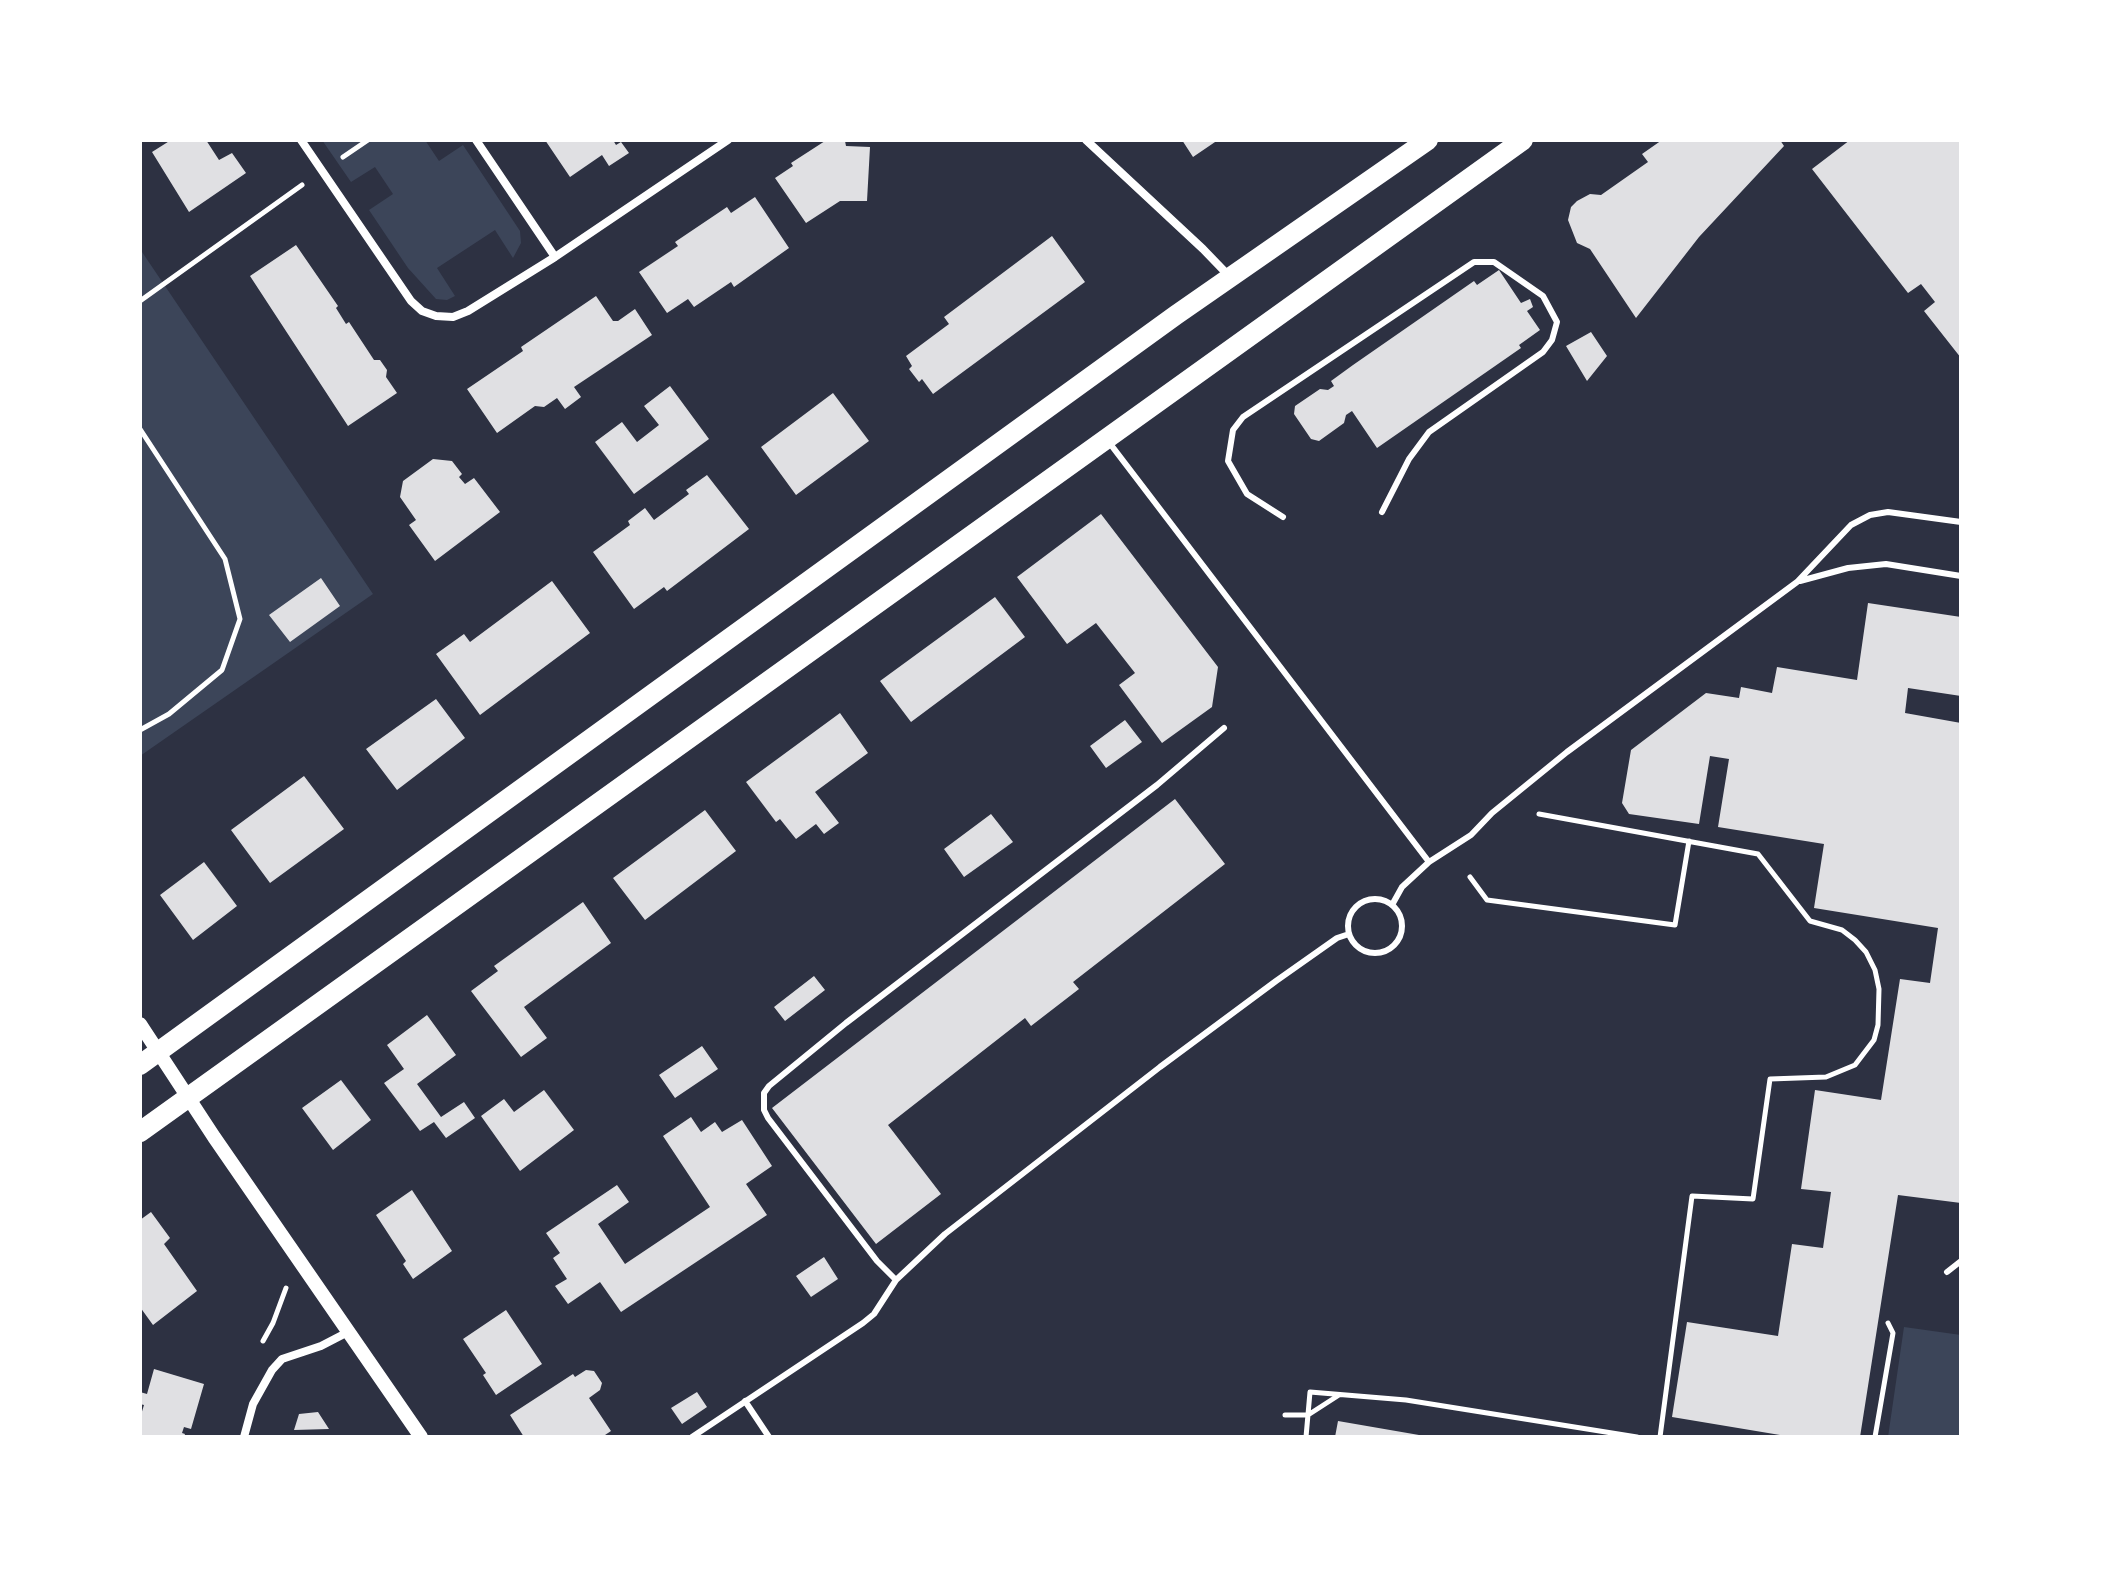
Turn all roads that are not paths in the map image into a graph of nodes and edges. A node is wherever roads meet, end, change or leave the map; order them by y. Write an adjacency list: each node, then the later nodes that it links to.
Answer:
1 (301, 140): 7 (street)
2 (476, 140): 7 (street)
3 (728, 140): 7 (street)
4 (1086, 140): 8 (street)
5 (1428, 140): 8 (main road)
6 (1523, 140): 9 (main road)
7 (555, 257)
8 (1230, 277): 20 (main road)
9 (1106, 438): 16 (lane); 22 (main road)
10 (1382, 512): 11 (lane)
11 (1283, 517)
12 (1961, 522): 14 (lane)
13 (1961, 576): 14 (lane)
14 (1797, 582): 16 (lane)
15 (1224, 728): 26 (lane)
16 (1429, 862): 17 (lane)
17 (1392, 905): 18 (lane); 18 (lane)
18 (1349, 934): 26 (lane)
19 (140, 1024): 20 (street)
20 (159, 1052): 21 (main road); 22 (street)
21 (140, 1065)
22 (188, 1096): 23 (main road); 27 (street)
23 (140, 1132)
24 (1961, 1261): 25 (lane)
25 (1947, 1272)
26 (896, 1280): 28 (lane)
27 (348, 1332): 29 (street); 30 (street)
28 (745, 1401): 31 (lane); 32 (lane)
29 (244, 1437)
30 (421, 1437)
31 (692, 1437)
32 (769, 1437)

